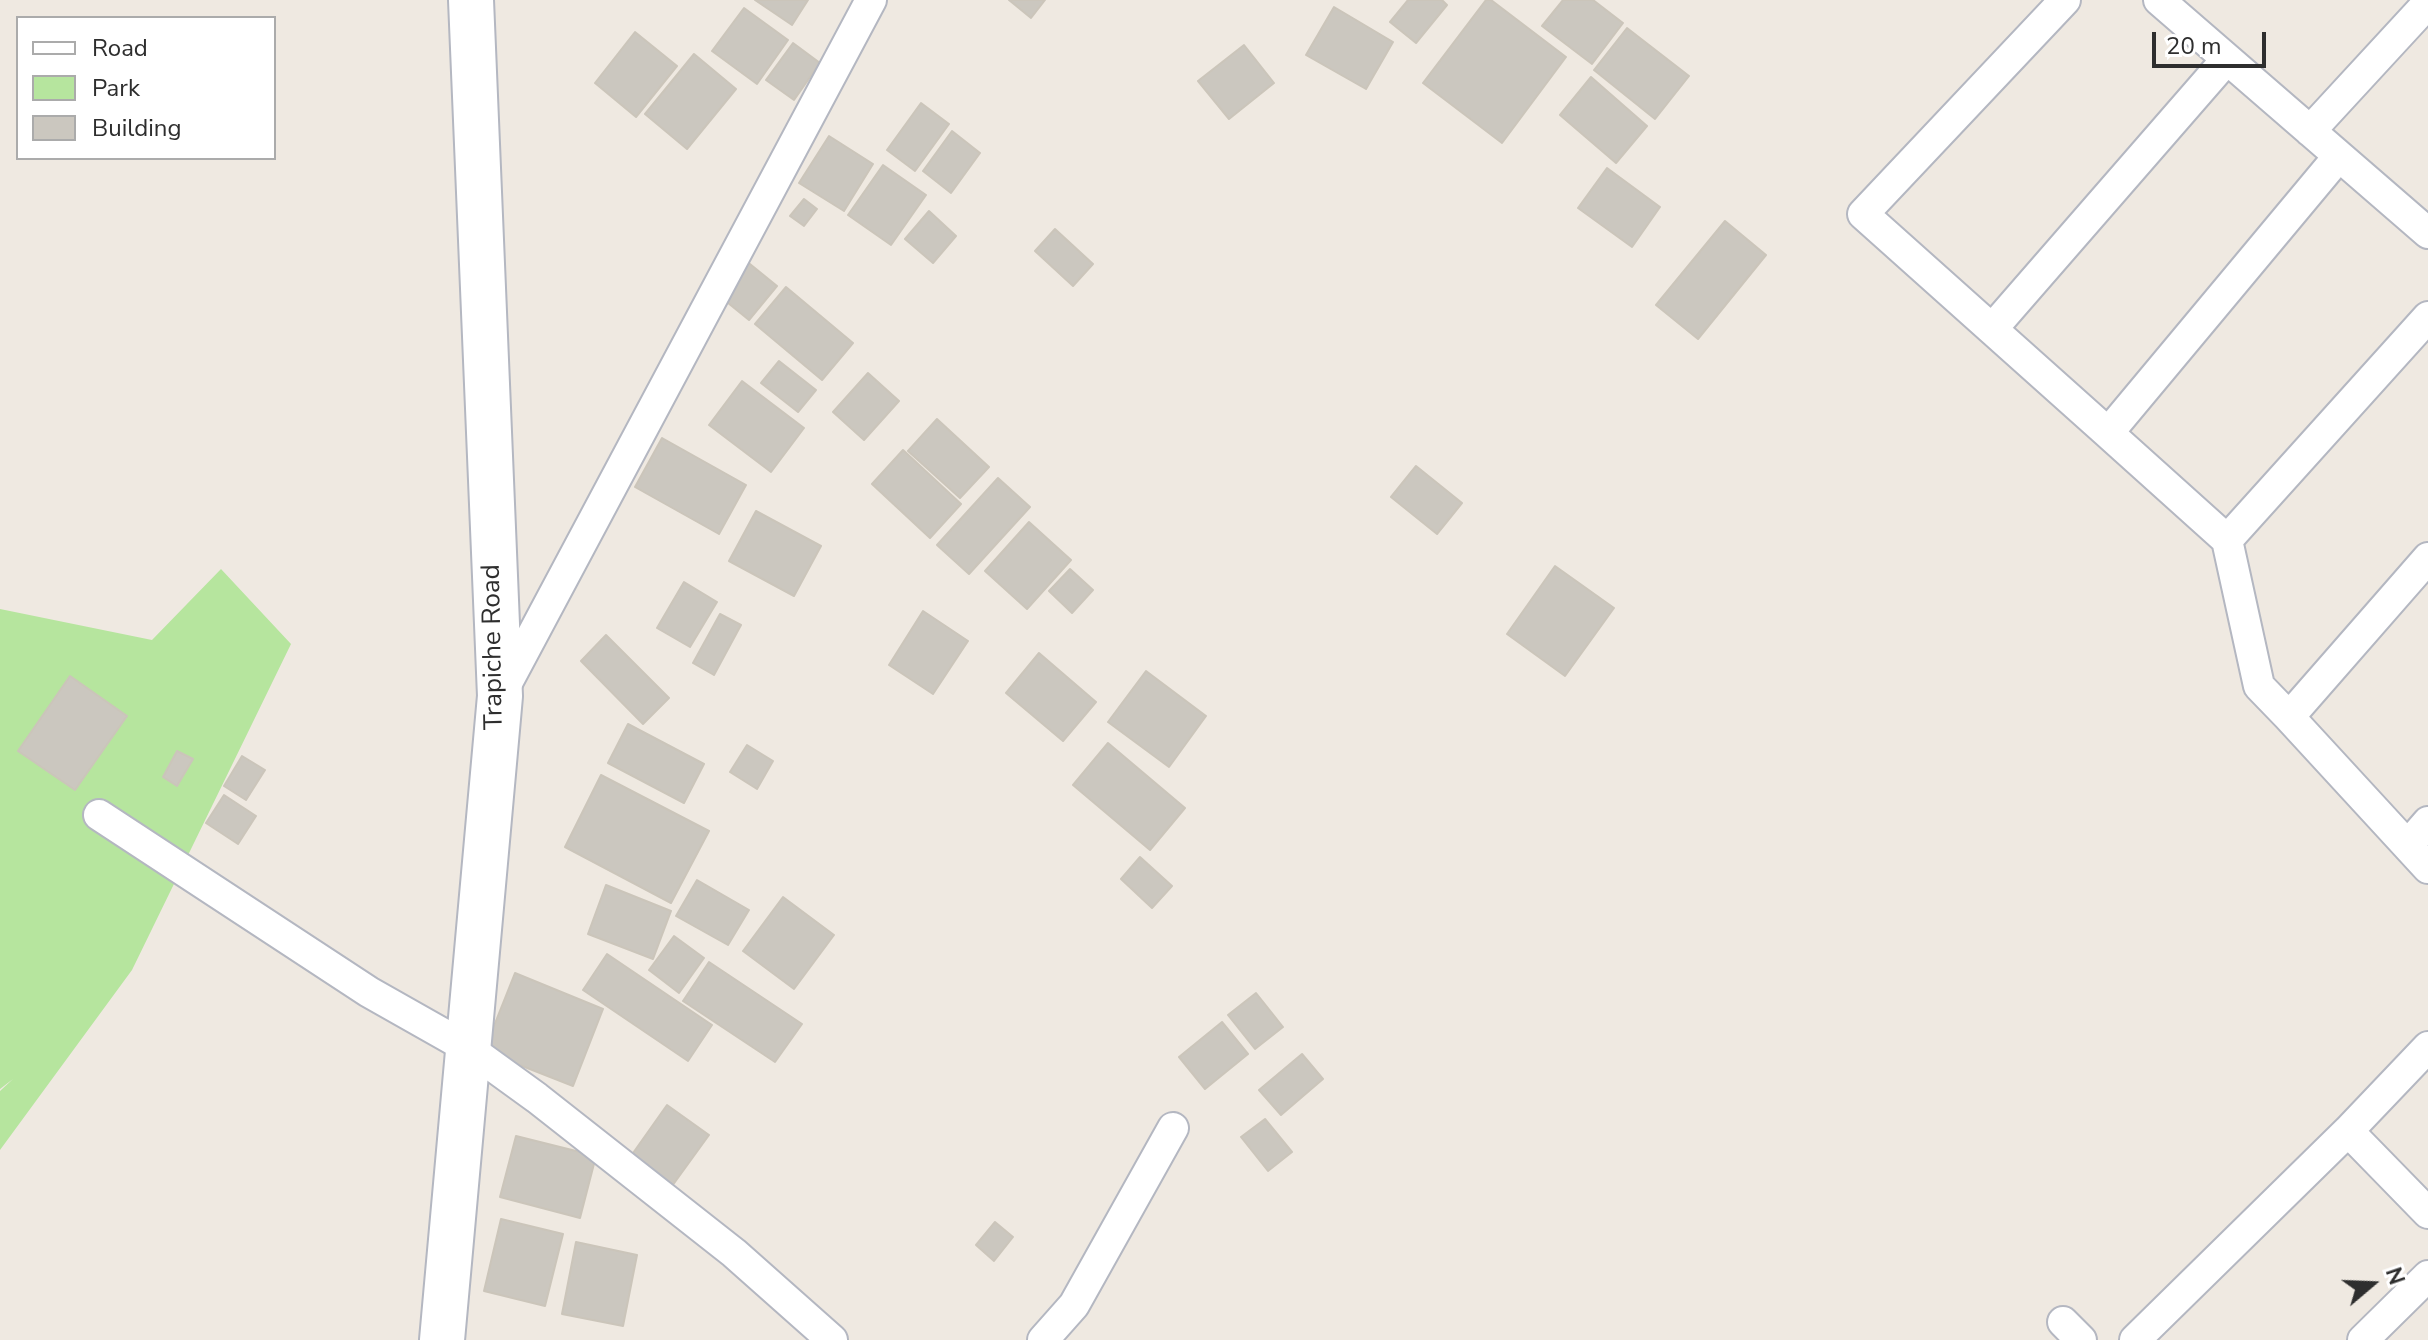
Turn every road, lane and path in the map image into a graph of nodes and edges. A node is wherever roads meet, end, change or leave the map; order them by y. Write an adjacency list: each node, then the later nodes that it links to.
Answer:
1 (471, 0): 15 (street, Trapiche Road)
2 (871, 0): 15 (street)
3 (2065, 0): 11 (street)
4 (2159, 0): 6 (street)
5 (2425, 13): 7 (street)
6 (2227, 59): 7 (street); 11 (street)
7 (2310, 131): 8 (street)
8 (2339, 156): 9 (street); 12 (street)
9 (2428, 233)
10 (2428, 317): 13 (street)
11 (1992, 329): 12 (street)
12 (2108, 433): 13 (street)
13 (2227, 540): 16 (street)
14 (2428, 558): 16 (street)
15 (500, 696): 22 (street, Trapiche Road)
16 (2289, 717): 19 (street)
17 (99, 815): 22 (street)
18 (2428, 822): 19 (street)
19 (2408, 845): 20 (street)
20 (2428, 868)
21 (2428, 1047): 24 (street)
22 (468, 1048): 27 (street, Trapiche Road); 28 (street)
23 (1173, 1128): 29 (street)
24 (2348, 1131): 25 (street); 30 (street)
25 (2428, 1213)
26 (2428, 1276): 31 (street)
27 (442, 1340)
28 (832, 1340)
29 (1043, 1340)
30 (2135, 1340)
31 (2363, 1340)

